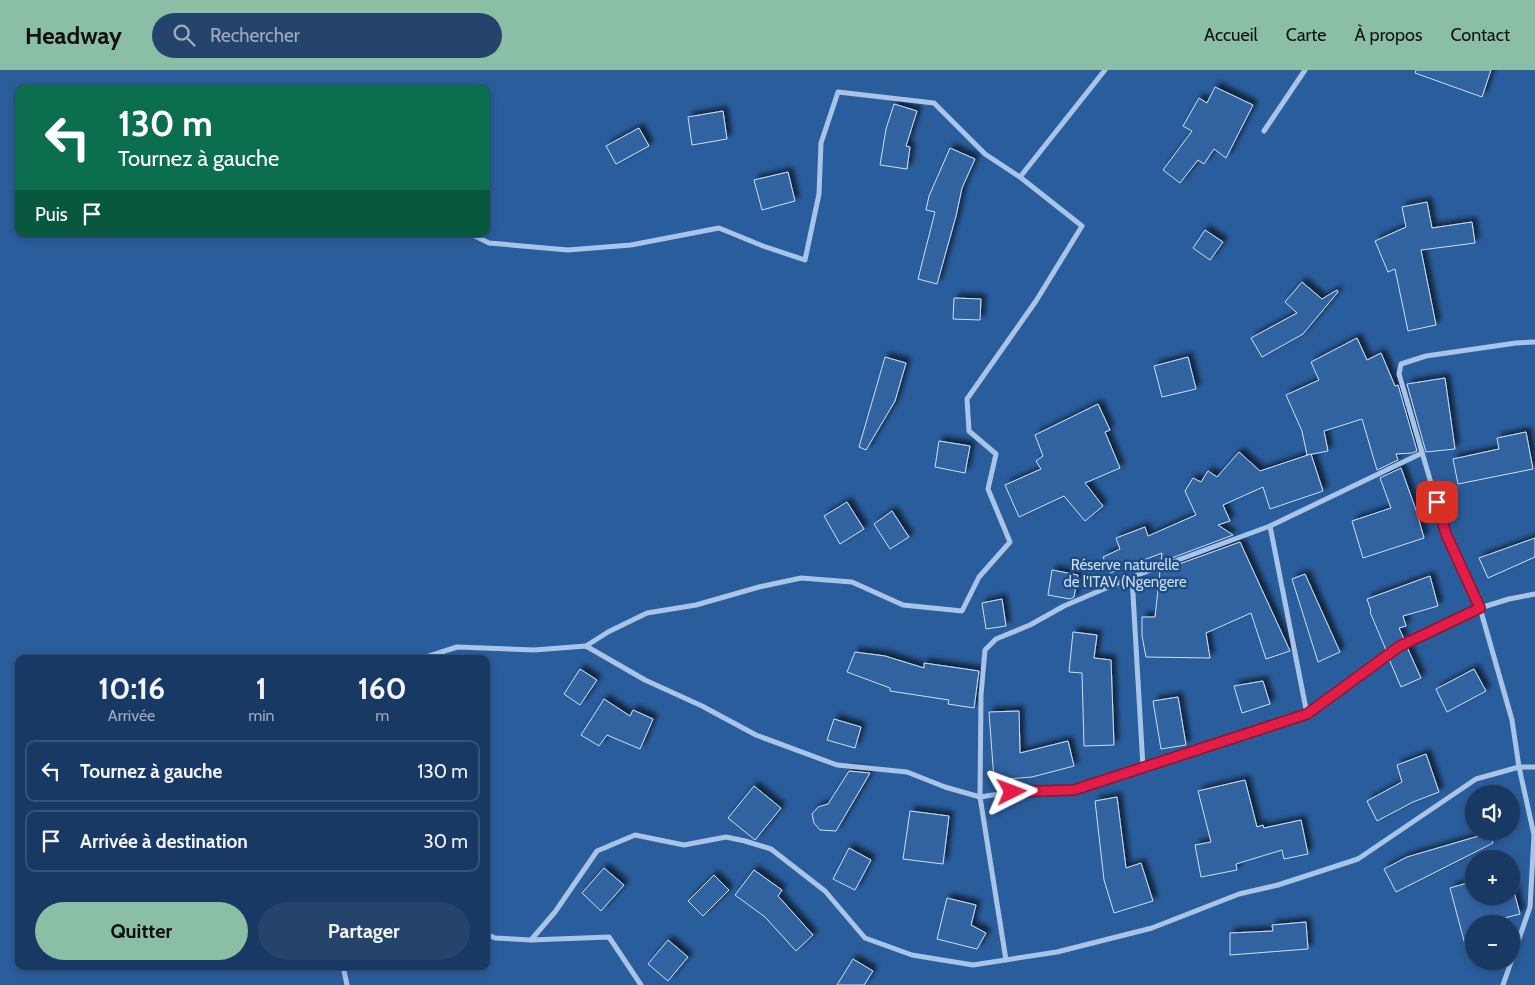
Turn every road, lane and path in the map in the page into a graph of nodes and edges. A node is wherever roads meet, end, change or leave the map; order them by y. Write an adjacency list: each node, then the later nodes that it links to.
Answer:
1 (1104, 70): 4 (street)
2 (1305, 70): 3 (street)
3 (1264, 131)
4 (1020, 177): 5 (street); 12 (street)
5 (477, 237)
6 (1535, 342): 7 (street)
7 (1422, 453): 8 (street); 11 (street)
8 (1270, 526): 9 (street); 14 (street)
9 (1132, 577): 15 (street); 18 (street)
10 (1535, 594): 11 (street)
11 (1480, 608): 14 (street); 16 (street)
12 (586, 646): 13 (street); 18 (street)
13 (432, 655)
14 (1307, 714): 15 (street)
15 (1143, 767): 18 (street)
16 (1519, 767): 17 (street); 21 (street); 25 (street)
17 (1535, 767)
18 (980, 797): 21 (street)
19 (490, 936): 20 (street)
20 (531, 940): 21 (street); 24 (street)
21 (1006, 960)
22 (344, 970): 23 (street)
23 (347, 985)
24 (641, 985)
25 (1503, 985)

